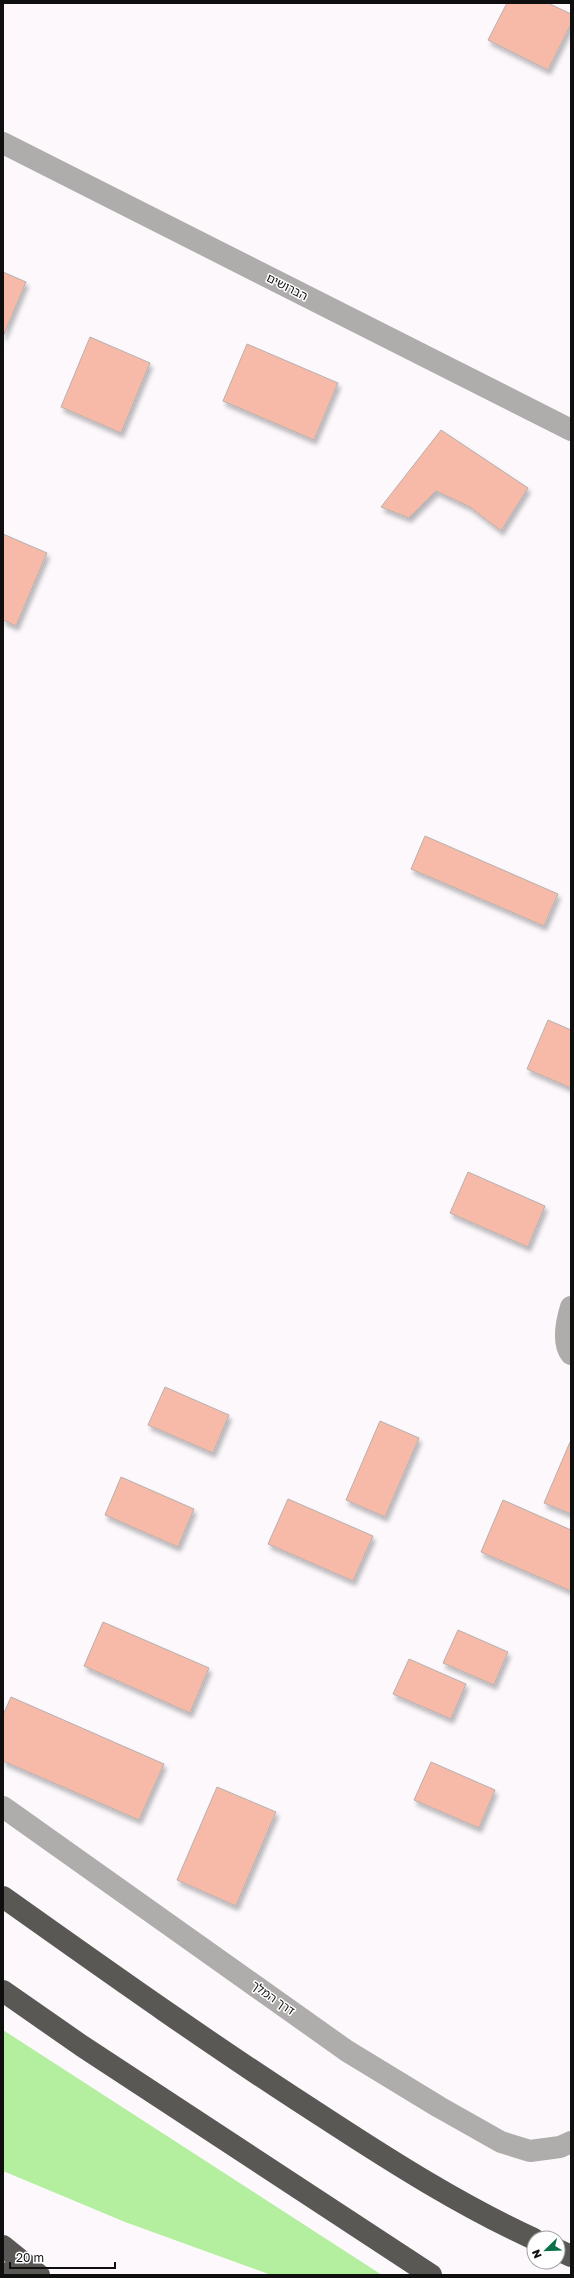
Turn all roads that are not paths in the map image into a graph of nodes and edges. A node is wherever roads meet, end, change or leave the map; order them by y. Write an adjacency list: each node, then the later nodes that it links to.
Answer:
1 (3, 143): 2 (street, הברושים)
2 (571, 430)
3 (571, 1307): 4 (street)
4 (571, 1354)
5 (3, 1807): 8 (street, דרך המלך)
6 (3, 1897): 9 (highway)
7 (3, 1991): 14 (highway)
8 (565, 2144)
9 (526, 2235)
10 (3, 2246): 13 (highway)
11 (3, 2273): 12 (highway)
12 (10, 2275)
13 (39, 2275)
14 (431, 2275)

